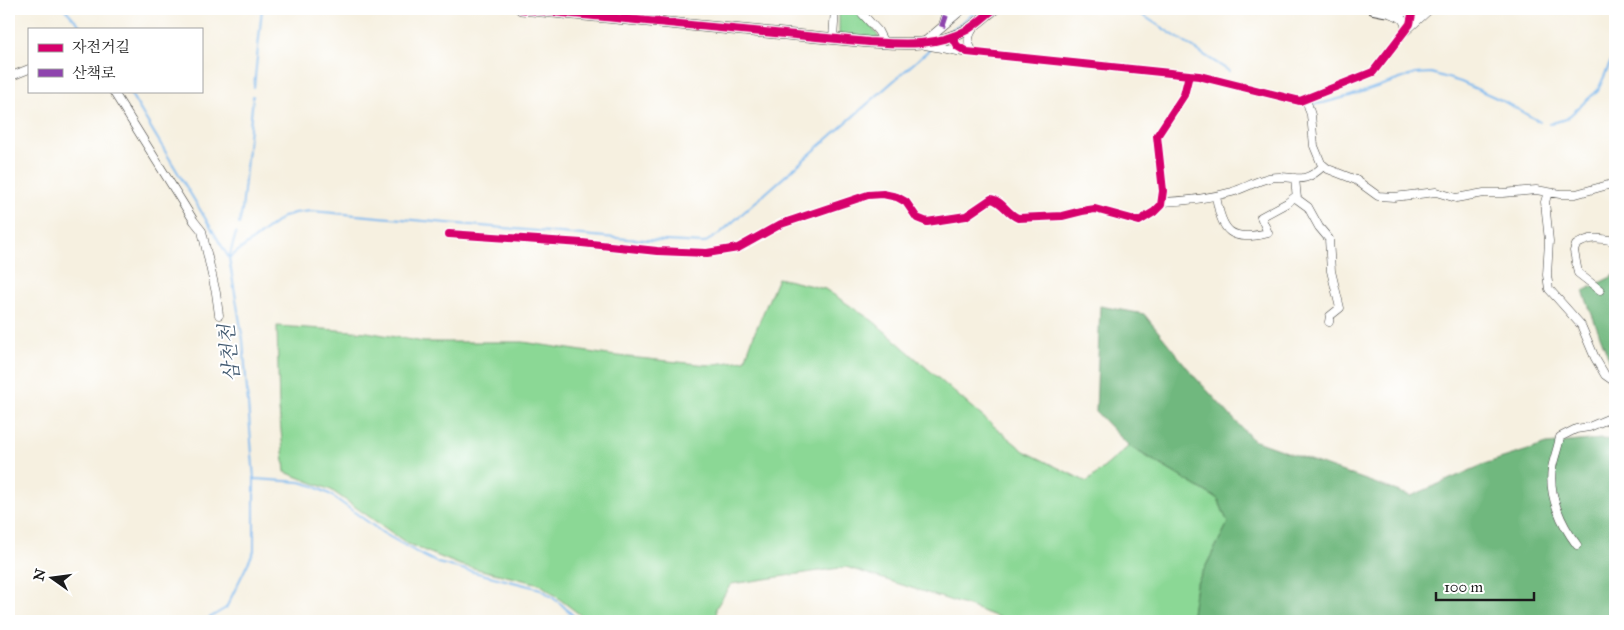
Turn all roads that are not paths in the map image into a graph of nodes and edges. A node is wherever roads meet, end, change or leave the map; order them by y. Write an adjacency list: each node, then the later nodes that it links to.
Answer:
1 (521, 9): 14 (street)
2 (835, 9): 14 (street)
3 (858, 9): 15 (street)
4 (948, 9): 11 (street)
5 (963, 9): 11 (street)
6 (994, 9): 10 (street)
7 (1415, 9): 9 (street); 12 (street)
8 (1430, 9): 12 (street)
9 (1377, 10): 12 (street)
10 (976, 24): 13 (street); 17 (street)
11 (942, 27): 16 (street)
12 (1405, 32): 22 (street)
13 (952, 37): 16 (street); 17 (street)
14 (833, 38): 15 (street)
15 (884, 43): 16 (street)
16 (922, 44): 17 (street)
17 (970, 52): 19 (street)
18 (28, 69): 20 (street)
19 (1189, 75): 22 (street); 29 (street)
20 (9, 77)
21 (114, 92): 33 (street)
22 (1306, 99): 23 (street)
23 (1323, 166): 24 (street); 26 (street)
24 (1295, 178): 27 (street); 28 (street)
25 (1615, 186): 26 (street)
26 (1548, 192): 35 (street)
27 (1216, 196): 28 (street); 29 (street)
28 (1296, 196): 34 (street)
29 (1162, 202): 30 (street)
30 (449, 234)
31 (1615, 241): 32 (street)
32 (1600, 290)
33 (218, 315)
34 (1329, 322)
35 (1615, 382)
36 (1615, 416): 37 (street)
37 (1577, 545)

